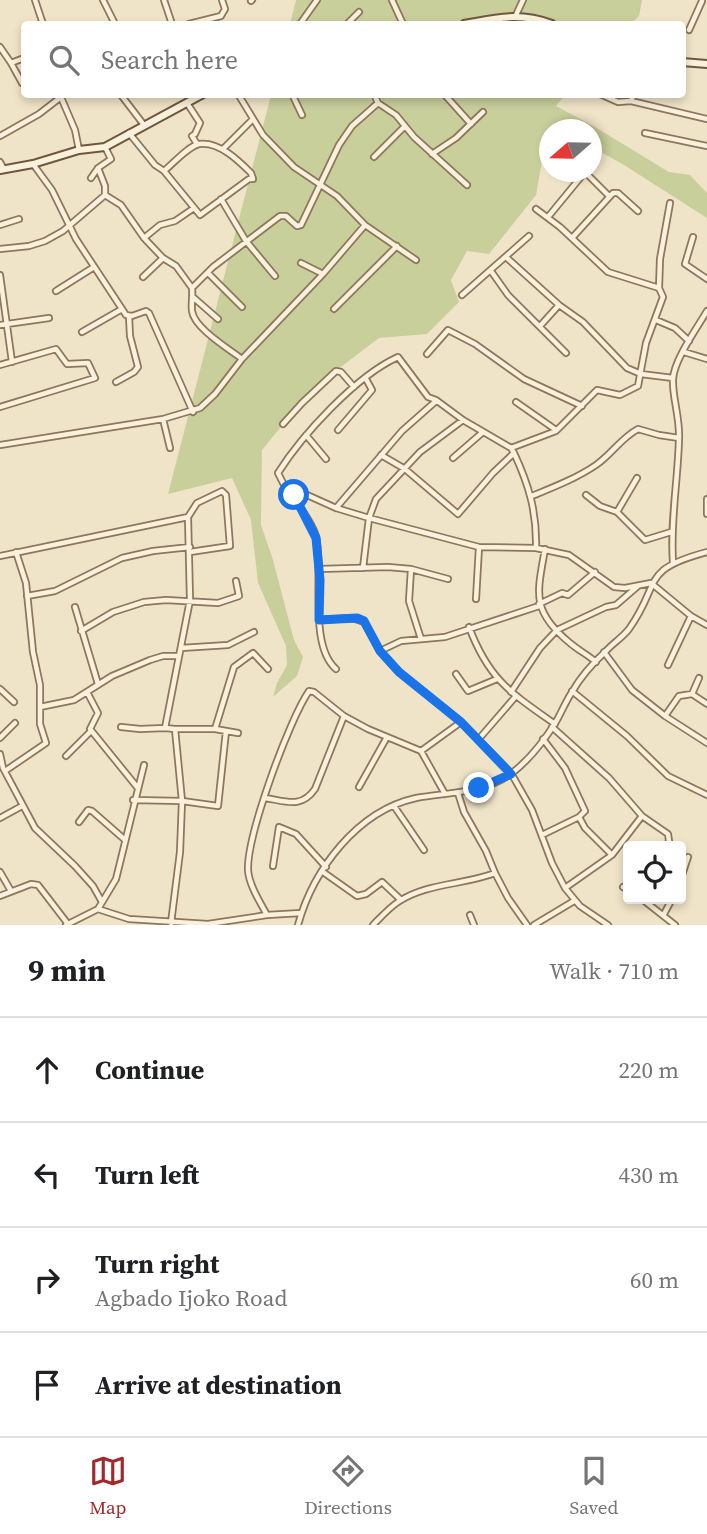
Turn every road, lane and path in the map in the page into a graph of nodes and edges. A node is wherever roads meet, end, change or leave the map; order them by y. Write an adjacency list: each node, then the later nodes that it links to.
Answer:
1 (35, 0): 11 (street)
2 (103, 0): 12 (street)
3 (164, 0): 13 (street)
4 (222, 0): 14 (street)
5 (317, 0): 15 (street)
6 (523, 0): 10 (street)
7 (394, 1): 17 (street)
8 (703, 2): 21 (street)
9 (359, 12): 16 (street)
10 (512, 16): 18 (main road); 19 (street); 20 (main road)
11 (42, 21)
12 (114, 21)
13 (172, 21)
14 (201, 21)
15 (302, 21)
16 (350, 21)
17 (403, 21)
18 (482, 21)
19 (510, 21)
20 (542, 21)
21 (689, 30)
22 (0, 47): 25 (street)
23 (21, 59): 25 (street)
24 (686, 62): 26 (main road)
25 (11, 63): 27 (street)
26 (707, 64)
27 (21, 81)
28 (58, 98): 50 (street)
29 (61, 98): 55 (street)
30 (123, 98): 46 (street)
31 (192, 98): 39 (main road)
32 (240, 98): 44 (street)
33 (294, 98): 42 (street)
34 (376, 98): 40 (street)
35 (448, 98): 45 (street)
36 (609, 98): 38 (street)
37 (632, 98): 38 (street)
38 (631, 101): 43 (street)
39 (186, 102): 46 (main road); 51 (street)
40 (378, 103): 47 (street); 65 (street)
41 (483, 112): 45 (street)
42 (302, 115)
43 (707, 119)
44 (253, 120): 54 (street); 65 (street)
45 (471, 124): 56 (street)
46 (144, 125): 49 (main road)
47 (405, 126): 56 (street); 57 (street)
48 (645, 133): 52 (street)
49 (129, 134): 53 (main road); 61 (street)
50 (0, 136)
51 (197, 144): 54 (street); 61 (street)
52 (707, 146)
53 (105, 147): 55 (main road); 60 (street)
54 (223, 149): 69 (street)
55 (79, 150): 58 (main road)
56 (432, 154): 66 (street)
57 (374, 157)
58 (33, 164): 59 (main road); 77 (street)
59 (1, 167)
60 (98, 168): 62 (street); 67 (street)
61 (164, 171): 71 (street)
62 (91, 178)
63 (577, 182): 74 (street)
64 (595, 182): 68 (street)
65 (318, 185): 78 (street); 83 (street)
66 (467, 185)
67 (105, 195): 77 (street); 81 (street)
68 (609, 196): 73 (street); 82 (street)
69 (221, 199): 71 (street); 83 (street)
70 (670, 202): 99 (street)
71 (194, 208): 81 (street)
72 (536, 209): 74 (street)
73 (638, 211)
74 (548, 218): 82 (street)
75 (19, 219): 76 (street)
76 (0, 225)
77 (69, 225): 85 (street); 90 (street)
78 (365, 225): 84 (street); 93 (street)
79 (529, 236): 87 (street)
80 (693, 237): 97 (street)
81 (144, 238): 86 (street)
82 (572, 238): 99 (street)
83 (246, 241): 92 (street); 95 (street)
84 (397, 246): 88 (street); 106 (street)
85 (0, 249)
86 (163, 258): 96 (street); 98 (street)
87 (507, 258): 91 (street); 103 (street)
88 (416, 260)
89 (301, 263): 93 (street)
90 (94, 267): 100 (street); 105 (street)
91 (491, 271): 101 (street); 113 (street)
92 (208, 273): 98 (street); 104 (street)
93 (323, 274): 119 (street)
94 (0, 275): 112 (street)
95 (275, 276)
96 (143, 277)
97 (707, 279)
98 (192, 288): 102 (street)
99 (659, 288): 111 (street)
100 (56, 291)
101 (462, 295)
102 (194, 298): 110 (street); 119 (street)
103 (559, 305): 113 (street); 123 (street)
104 (242, 307)
105 (122, 309): 108 (street); 114 (street)
106 (334, 309)
107 (707, 311): 115 (street)
108 (129, 316): 126 (street); 132 (street)
109 (50, 318): 112 (street)
110 (218, 319)
111 (656, 320): 115 (street); 123 (street)
112 (3, 324): 121 (street)
113 (540, 327): 117 (street)
114 (82, 332)
115 (689, 341): 116 (street)
116 (684, 352): 120 (street); 124 (street)
117 (566, 353)
118 (427, 354): 130 (street)
119 (242, 359): 132 (street)
120 (707, 359)
121 (12, 362): 122 (street); 131 (street)
122 (0, 365)
123 (641, 374): 124 (street); 130 (street)
124 (673, 378): 140 (street)
125 (366, 379): 127 (street); 128 (street); 136 (street)
126 (116, 382)
127 (355, 387): 135 (street); 139 (street)
128 (436, 400): 134 (street); 144 (street)
129 (516, 402): 137 (street)
130 (582, 406): 137 (street)
131 (0, 407)
132 (193, 412): 133 (street)
133 (163, 419): 141 (street); 142 (street)
134 (463, 420): 138 (street); 147 (street)
135 (283, 424)
136 (338, 430)
137 (556, 431): 143 (street)
138 (483, 432): 143 (street); 145 (street)
139 (306, 435): 146 (street); 149 (street)
140 (679, 438): 151 (street); 158 (street)
141 (0, 445)
142 (170, 448)
143 (513, 451): 147 (street); 151 (street)
144 (381, 455): 147 (street); 153 (street)
145 (453, 458)
146 (326, 459)
147 (405, 469): 157 (street)
148 (637, 478): 154 (street)
149 (296, 490): 153 (street); 168 (street)
150 (586, 495): 154 (street)
151 (532, 496): 160 (street)
152 (707, 499): 155 (street)
153 (336, 508): 157 (street)
154 (617, 512): 158 (street)
155 (707, 514)
156 (188, 517): 161 (street); 161 (street); 163 (street)
157 (369, 518): 159 (street); 167 (street)
158 (671, 532): 166 (street)
159 (479, 547): 160 (street); 176 (street)
160 (536, 548): 162 (street)
161 (190, 549): 175 (street); 177 (street)
162 (545, 549): 170 (street); 178 (street)
163 (16, 552): 165 (street); 175 (street)
164 (707, 552): 166 (street)
165 (0, 555)
166 (673, 563): 173 (street)
167 (363, 568): 168 (street); 169 (street)
168 (319, 569): 181 (street)
169 (411, 569): 171 (street); 187 (street)
170 (595, 572): 174 (street); 178 (street)
171 (448, 579)
172 (236, 581): 177 (street)
173 (651, 583): 174 (street); 180 (street); 190 (street)
174 (638, 585): 184 (street)
175 (27, 596): 207 (street)
176 (476, 598)
177 (190, 600): 185 (street); 188 (street)
178 (539, 605): 183 (street); 184 (street)
179 (75, 607): 185 (street)
180 (691, 616): 182 (street); 193 (street)
181 (319, 620): 189 (street); 195 (street)
182 (707, 625)
183 (469, 627): 187 (street); 198 (street)
184 (557, 630): 192 (street); 203 (street)
185 (81, 631): 199 (street)
186 (254, 632): 188 (street)
187 (421, 639): 189 (street)
188 (181, 648): 191 (street)
189 (380, 651): 210 (street)
190 (604, 652): 192 (street); 209 (street)
191 (179, 656): 199 (street); 214 (street)
192 (596, 663): 201 (street)
193 (668, 665)
194 (268, 669): 216 (street)
195 (336, 669)
196 (456, 674): 198 (street)
197 (699, 678): 204 (street)
198 (497, 679): 203 (street)
199 (98, 684): 202 (street)
200 (0, 689): 205 (street)
201 (572, 691): 212 (street); 235 (street)
202 (87, 692): 207 (street); 217 (street)
203 (513, 694): 212 (street); 223 (street)
204 (692, 694): 206 (street); 209 (street)
205 (15, 702)
206 (707, 704)
207 (40, 707): 229 (street)
208 (344, 716): 220 (street); 236 (street); 236 (street)
209 (665, 716): 224 (street)
210 (461, 722): 223 (street); 225 (street)
211 (15, 723): 221 (street)
212 (553, 725): 222 (street); 241 (street)
213 (121, 727): 214 (street)
214 (165, 728): 215 (street)
215 (175, 729): 216 (street); 238 (street)
216 (215, 729): 218 (street)
217 (91, 731): 227 (street); 232 (street)
218 (226, 731): 219 (street); 238 (street)
219 (238, 733)
220 (387, 737): 225 (street); 231 (street)
221 (0, 738)
222 (543, 739): 230 (street); 242 (street)
223 (478, 740): 230 (street)
224 (707, 743)
225 (421, 751): 234 (street)
226 (0, 754): 229 (street)
227 (66, 757)
228 (144, 765): 232 (street)
229 (3, 769): 239 (street)
230 (511, 774): 233 (street); 245 (street)
231 (359, 787)
232 (137, 788): 237 (street)
233 (458, 793): 234 (street); 255 (street)
234 (445, 794): 240 (street)
235 (707, 795)
236 (265, 799): 267 (street)
237 (133, 800): 238 (street); 246 (street)
238 (182, 802): 270 (street)
239 (22, 806): 243 (street); 261 (street)
240 (394, 806): 248 (street); 253 (street)
241 (642, 816): 247 (street); 249 (street)
242 (579, 817): 245 (street); 249 (street)
243 (0, 818)
244 (79, 822): 246 (street)
245 (542, 835): 256 (street)
246 (125, 840): 261 (street)
247 (669, 841)
248 (424, 850)
249 (612, 855): 256 (street)
250 (688, 857): 251 (street)
251 (686, 863)
252 (273, 866): 253 (street)
253 (324, 869): 259 (street); 265 (street)
254 (0, 872): 257 (street)
255 (495, 873): 259 (street); 276 (street)
256 (565, 888): 260 (street)
257 (11, 891): 258 (street); 271 (street)
258 (0, 896)
259 (401, 900): 274 (street)
260 (574, 901): 277 (street); 278 (street)
261 (102, 902): 264 (street)
262 (649, 904): 266 (street)
263 (669, 904): 266 (street)
264 (98, 909): 269 (street); 271 (street)
265 (301, 913): 267 (street); 273 (street)
266 (664, 914): 279 (street)
267 (267, 915): 272 (street)
268 (470, 915): 275 (street)
269 (158, 923): 270 (street)
270 (171, 923): 272 (street)
271 (67, 925)
272 (208, 925)
273 (298, 925)
274 (373, 925)
275 (474, 925)
276 (527, 925)
277 (534, 925)
278 (608, 925)
279 (675, 925)

